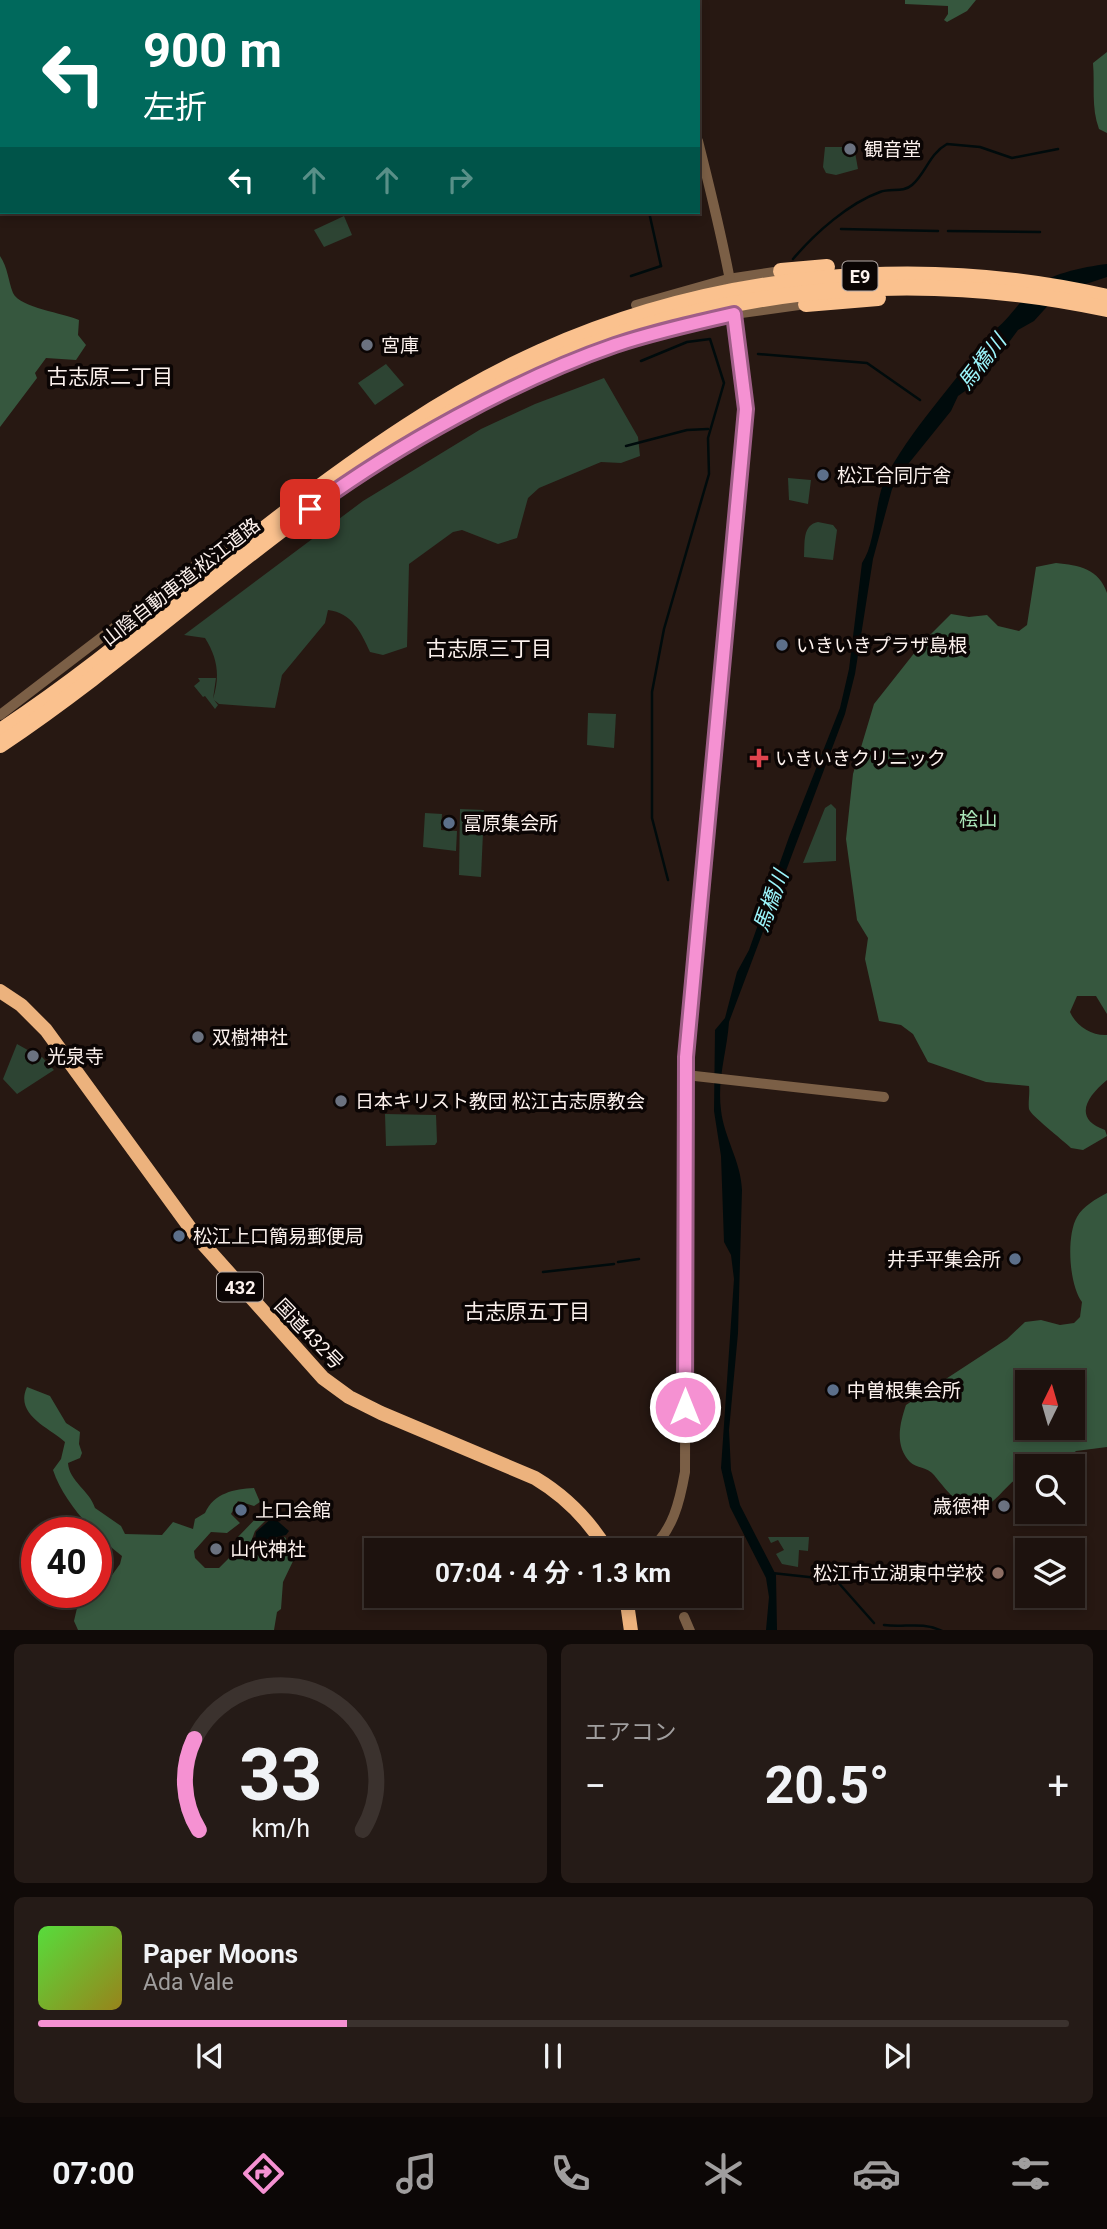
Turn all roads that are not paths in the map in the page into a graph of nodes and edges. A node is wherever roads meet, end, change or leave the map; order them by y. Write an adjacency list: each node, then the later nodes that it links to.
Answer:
1 (700, 150): 3 (street)
2 (781, 271): 3 (street); 4 (highway)
3 (729, 279): 7 (street); 9 (street)
4 (1107, 290)
5 (1107, 297): 11 (highway, 山陰自動車道;松江道路 / E9)
6 (806, 304): 9 (street); 10 (highway)
7 (636, 305): 13 (highway)
8 (1107, 309): 11 (highway, 山陰自動車道;松江道路 / E9)
9 (734, 314): 12 (street); 20 (street)
10 (1107, 316)
11 (617, 328): 13 (highway, 山陰自動車道;松江道路 / E9); 14 (highway, 山陰自動車道;松江道路 / E9)
12 (664, 330): 14 (highway)
13 (392, 436): 17 (highway, 山陰自動車道;松江道路 / E9)
14 (350, 480): 18 (highway, 山陰自動車道;松江道路 / E9)
15 (234, 536): 16 (street)
16 (0, 715)
17 (0, 731)
18 (0, 745)
19 (0, 991): 22 (highway, 国道432号 / 432)
20 (685, 1075): 21 (street); 23 (street)
21 (884, 1097)
22 (599, 1538)
23 (661, 1538)
24 (628, 1608): 26 (highway)
25 (684, 1617): 27 (street)
26 (631, 1630)
27 (690, 1630)

